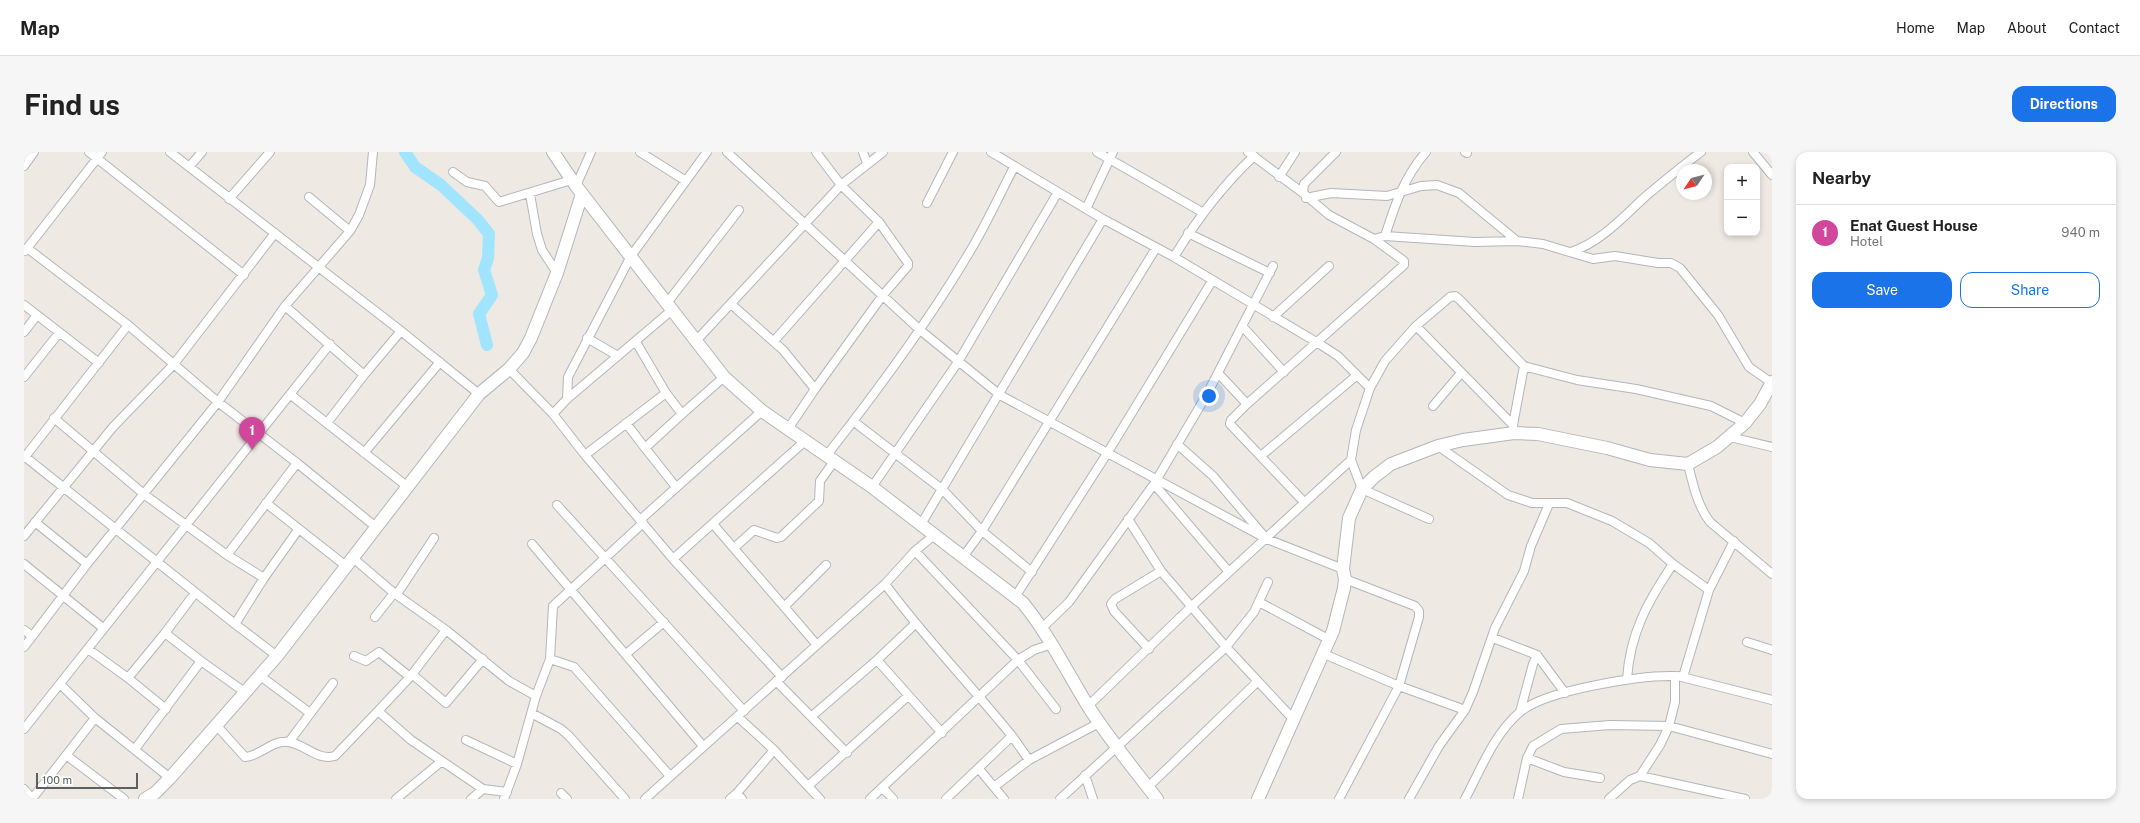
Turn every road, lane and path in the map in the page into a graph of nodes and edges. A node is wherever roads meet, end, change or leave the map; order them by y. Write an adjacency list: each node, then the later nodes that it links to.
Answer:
1 (34, 152): 29 (street)
2 (89, 152): 26 (street)
3 (102, 152): 26 (street)
4 (170, 152): 30 (street)
5 (202, 152): 30 (street)
6 (270, 152): 43 (street)
7 (373, 152): 51 (street)
8 (554, 152): 37 (street)
9 (592, 152): 37 (street)
10 (640, 152): 35 (street)
11 (706, 152): 35 (street)
12 (727, 152): 50 (street)
13 (816, 152): 36 (street)
14 (863, 152): 28 (street)
15 (883, 152): 28 (street)
16 (953, 152): 44 (street)
17 (1097, 152): 27 (street)
18 (1113, 152): 27 (street)
19 (1295, 152): 34 (street)
20 (1336, 152): 41 (street)
21 (1426, 152): 39 (street)
22 (1701, 152): 59 (street)
23 (1753, 152): 33 (street)
24 (994, 153): 31 (street)
25 (1251, 154): 34 (street); 47 (street)
26 (96, 159): 58 (street); 66 (street)
27 (1110, 161): 45 (street); 47 (street)
28 (868, 163): 36 (street)
29 (24, 166)
30 (189, 167): 43 (street)
31 (1014, 167): 38 (street); 79 (street)
32 (453, 172): 40 (street)
33 (1772, 176)
34 (1279, 177): 41 (street)
35 (686, 181): 60 (street)
36 (841, 185): 49 (street); 50 (street)
37 (576, 187): 40 (street); 60 (street); 65 (street)
38 (1058, 192): 45 (street); 91 (street)
39 (1399, 193): 41 (street); 54 (street); 56 (street)
40 (530, 194): 65 (street)
41 (1304, 195): 55 (street)
42 (309, 197): 51 (street)
43 (229, 199): 52 (street)
44 (927, 203)
45 (1086, 209): 48 (street)
46 (740, 210): 72 (street)
47 (1202, 212): 53 (street)
48 (1103, 219): 57 (street); 109 (street)
49 (879, 222): 62 (street); 68 (street)
50 (805, 224): 62 (street); 69 (street)
51 (350, 230): 64 (street)
52 (276, 233): 64 (street); 66 (street)
53 (1188, 233): 61 (street); 73 (street)
54 (1385, 236): 55 (street); 56 (street)
55 (1374, 239): 87 (street)
56 (1517, 241): 59 (street)
57 (1156, 248): 61 (street); 118 (street)
58 (25, 250): 76 (street)
59 (1571, 252): 103 (street)
60 (631, 256): 72 (street); 83 (street)
61 (1174, 257): 67 (street)
62 (845, 260): 68 (street); 84 (street)
63 (1329, 266): 75 (street)
64 (319, 267): 71 (street); 80 (street)
65 (557, 273): 95 (street)
66 (244, 275): 93 (street)
67 (1212, 281): 73 (street); 133 (street)
68 (883, 295): 79 (street); 105 (street)
69 (731, 304): 84 (street); 86 (street)
70 (24, 305): 74 (street)
71 (285, 306): 88 (street); 111 (street)
72 (670, 306): 85 (street); 86 (street)
73 (1254, 306): 75 (street); 78 (street)
74 (37, 315): 81 (street); 82 (street)
75 (1273, 317): 87 (street)
76 (128, 325): 92 (street); 93 (street)
77 (1416, 326): 94 (street); 98 (street); 104 (street)
78 (1243, 327): 96 (street); 97 (street)
79 (920, 330): 91 (street); 119 (street)
80 (401, 331): 90 (street); 99 (street)
81 (24, 332)
82 (60, 333): 92 (street); 101 (street)
83 (587, 338): 89 (street); 110 (street)
84 (774, 341): 105 (street)
85 (636, 342): 89 (street); 106 (street)
86 (695, 342): 102 (street)
87 (1318, 343): 96 (street); 100 (street)
88 (330, 344): 99 (street); 108 (street)
89 (618, 356): 110 (street)
90 (440, 362): 107 (street); 134 (street)
91 (958, 362): 109 (street); 135 (street)
92 (99, 363): 117 (street)
93 (174, 364): 111 (street); 132 (street)
94 (1524, 366): 122 (street); 124 (street)
95 (509, 369): 107 (street); 115 (street)
96 (1284, 372): 112 (street)
97 (1218, 373): 112 (street); 128 (street)
98 (1461, 373): 113 (street); 124 (street)
99 (364, 375): 120 (street)
100 (1356, 376): 104 (street); 137 (street)
101 (24, 377)
102 (724, 377): 114 (street); 116 (street)
103 (1772, 382): 122 (street)
104 (1370, 388): 140 (street)
105 (815, 389): 123 (street)
106 (666, 393): 116 (street); 121 (street)
107 (480, 394): 145 (street)
108 (290, 395): 120 (street); 125 (street)
109 (1000, 395): 118 (street); 149 (street)
110 (567, 399): 115 (street)
111 (218, 402): 125 (street); 150 (street)
112 (1247, 404): 137 (street)
113 (1434, 406)
114 (762, 411): 123 (street); 144 (street)
115 (553, 414): 136 (street)
116 (682, 414): 131 (street)
117 (54, 418): 132 (street); 138 (street)
118 (1050, 421): 133 (street); 165 (street)
119 (853, 422): 135 (street); 139 (street)
120 (327, 423): 134 (street)
121 (626, 423): 131 (street); 136 (street)
122 (1745, 423): 126 (street)
123 (788, 429): 127 (street)
124 (1513, 429): 129 (street); 142 (street)
125 (259, 434): 141 (street); 160 (street)
126 (1730, 437): 130 (street); 142 (street)
127 (805, 441): 139 (street); 159 (street)
128 (1177, 444): 143 (street); 169 (street)
129 (1438, 446): 148 (street); 153 (street)
130 (1772, 447)
131 (645, 448): 144 (street)
132 (94, 450): 147 (street); 150 (street)
133 (1108, 452): 143 (street); 185 (street)
134 (364, 453): 145 (street)
135 (896, 453): 146 (street); 149 (street)
136 (585, 455): 158 (street)
137 (1262, 455): 151 (street)
138 (24, 457): 147 (street)
139 (831, 458): 146 (street); 172 (street)
140 (1351, 460): 148 (street); 151 (street)
141 (297, 463): 152 (street); 162 (street)
142 (1688, 464): 170 (street)
143 (1155, 481): 155 (street); 169 (street); 186 (street)
144 (676, 486): 158 (street)
145 (408, 487): 162 (street)
146 (872, 487): 161 (street)
147 (63, 488): 157 (street); 163 (street)
148 (1362, 489): 156 (street); 187 (street)
149 (943, 490): 161 (street); 165 (street)
150 (145, 495): 160 (street); 163 (street)
151 (1304, 502): 169 (street)
152 (266, 503): 164 (street); 174 (street)
153 (1549, 504): 182 (street); 211 (street)
154 (557, 505): 175 (street)
155 (1128, 519): 184 (street); 206 (street)
156 (1429, 519)
157 (35, 522): 166 (street); 181 (street)
158 (642, 522): 175 (street); 177 (street)
159 (713, 524): 172 (street); 177 (street)
160 (186, 525): 174 (street); 179 (street)
161 (920, 526): 167 (street)
162 (376, 527): 178 (street)
163 (116, 530): 179 (street); 181 (street)
164 (298, 530): 178 (street); 189 (street)
165 (982, 531): 176 (street); 185 (street)
166 (24, 536)
167 (933, 536): 173 (street); 176 (street)
168 (434, 538): 195 (street)
169 (1267, 539): 186 (street); 187 (street)
170 (1734, 541): 188 (street); 192 (street)
171 (532, 544): 193 (street)
172 (734, 548): 199 (street)
173 (914, 551): 191 (street); 229 (street)
174 (228, 556): 189 (street)
175 (605, 557): 193 (street); 202 (street)
176 (963, 557): 197 (street)
177 (673, 558): 235 (street)
178 (349, 562): 195 (street); 224 (street)
179 (157, 563): 194 (street); 205 (street)
180 (24, 564): 196 (street)
181 (87, 564): 196 (street)
182 (1673, 564): 192 (street); 236 (street)
183 (826, 565): 199 (street)
184 (1161, 571): 200 (street); 219 (street)
185 (1032, 572): 197 (street)
186 (1229, 572): 200 (street)
187 (1344, 574): 212 (street); 240 (street)
188 (1772, 574)
189 (264, 578): 203 (street)
190 (1268, 582): 198 (street)
191 (885, 584): 204 (street); 215 (street)
192 (1709, 590): 233 (street)
193 (571, 591): 221 (street); 227 (street)
194 (195, 593): 203 (street); 209 (street)
195 (395, 594): 201 (street); 208 (street)
196 (64, 595): 205 (street); 210 (street)
197 (1016, 597): 206 (street)
198 (1259, 602): 212 (street); 217 (street)
199 (785, 606): 215 (street)
200 (1192, 606): 217 (street); 219 (street)
201 (376, 617)
202 (664, 622): 221 (street); 255 (street)
203 (235, 624): 224 (street)
204 (915, 624): 228 (street); 245 (street)
205 (103, 628): 218 (street)
206 (1042, 628): 214 (street)
207 (24, 630): 210 (street)
208 (446, 630): 226 (street); 232 (street)
209 (165, 633): 230 (street); 234 (street)
210 (32, 636): 216 (street)
211 (1493, 638): 223 (street); 250 (street)
212 (1330, 640): 222 (street)
213 (1747, 642): 220 (street)
214 (1052, 644): 229 (street); 247 (street)
215 (817, 645): 235 (street)
216 (24, 647)
217 (1226, 647): 237 (street); 268 (street)
218 (88, 649): 234 (street); 239 (street)
219 (1149, 649): 247 (street)
220 (1772, 650)
221 (626, 654): 267 (street)
222 (1324, 654): 240 (street); 258 (street)
223 (1537, 655): 242 (street); 252 (street)
224 (277, 656): 231 (street)
225 (354, 656): 232 (street)
226 (483, 659): 232 (street); 243 (street)
227 (550, 659): 243 (street); 279 (street)
228 (877, 660): 244 (street); 256 (street)
229 (1018, 660): 245 (street); 249 (street)
230 (201, 661): 241 (street); 248 (street)
231 (259, 675): 241 (street); 253 (street)
232 (411, 676): 251 (street)
233 (1679, 676): 236 (street); 246 (street); 261 (street)
234 (128, 678): 248 (street)
235 (779, 679): 255 (street); 256 (street)
236 (1627, 679): 242 (street)
237 (1257, 682): 258 (street); 286 (street)
238 (333, 683): 253 (street)
239 (61, 685): 257 (street); 262 (street)
240 (1398, 686): 250 (street); 307 (street)
241 (246, 692): 260 (street)
242 (1565, 693): 252 (street)
243 (536, 696): 254 (street)
244 (908, 696): 263 (street); 271 (street)
245 (980, 697): 263 (street); 264 (street)
246 (1772, 700)
247 (1088, 706): 259 (street)
248 (166, 709): 269 (street)
249 (1056, 709)
250 (1465, 710): 308 (street)
251 (378, 711): 266 (street); 276 (street)
252 (1520, 712): 309 (street)
253 (310, 713): 266 (street)
254 (533, 714): 277 (street); 297 (street)
255 (741, 714): 267 (street); 270 (street)
256 (812, 716): 271 (street)
257 (95, 718): 269 (street); 273 (street)
258 (1294, 720): 306 (street)
259 (1099, 723): 268 (street); 275 (street)
260 (217, 726): 266 (street); 282 (street)
261 (1669, 726): 272 (street); 274 (street); 281 (street)
262 (24, 729)
263 (942, 733): 287 (street)
264 (1012, 736): 275 (street); 278 (street)
265 (466, 740): 277 (street)
266 (290, 742)
267 (703, 746): 279 (street)
268 (1116, 748): 280 (street); 286 (street)
269 (136, 749): 282 (street)
270 (774, 750): 284 (street); 292 (street)
271 (846, 752): 284 (street)
272 (1772, 754)
273 (66, 755): 288 (street); 294 (street)
274 (1527, 758): 283 (street); 310 (street)
275 (1029, 760): 285 (street)
276 (442, 761): 289 (street); 295 (street)
277 (517, 764): 290 (street)
278 (979, 769): 285 (street); 302 (street)
279 (670, 776): 298 (street)
280 (1085, 776): 303 (street); 304 (street)
281 (1640, 776): 311 (street); 312 (street)
282 (170, 778): 291 (street)
283 (1600, 778)
284 (808, 786): 299 (street)
285 (994, 787): 293 (street)
286 (1148, 787): 305 (street)
287 (883, 788): 300 (street); 301 (street)
288 (24, 789)
289 (483, 789): 290 (street); 296 (street)
290 (505, 795)
291 (153, 797)
292 (736, 797)
293 (999, 798)
294 (124, 799)
295 (396, 799)
296 (471, 799)
297 (625, 799)
298 (645, 799)
299 (820, 799)
300 (870, 799)
301 (893, 799)
302 (946, 799)
303 (1060, 799)
304 (1093, 799)
305 (1157, 799)
306 (1258, 799)
307 (1339, 799)
308 (1409, 799)
309 (1465, 799)
310 (1518, 799)
311 (1610, 799)
312 (1745, 799)

